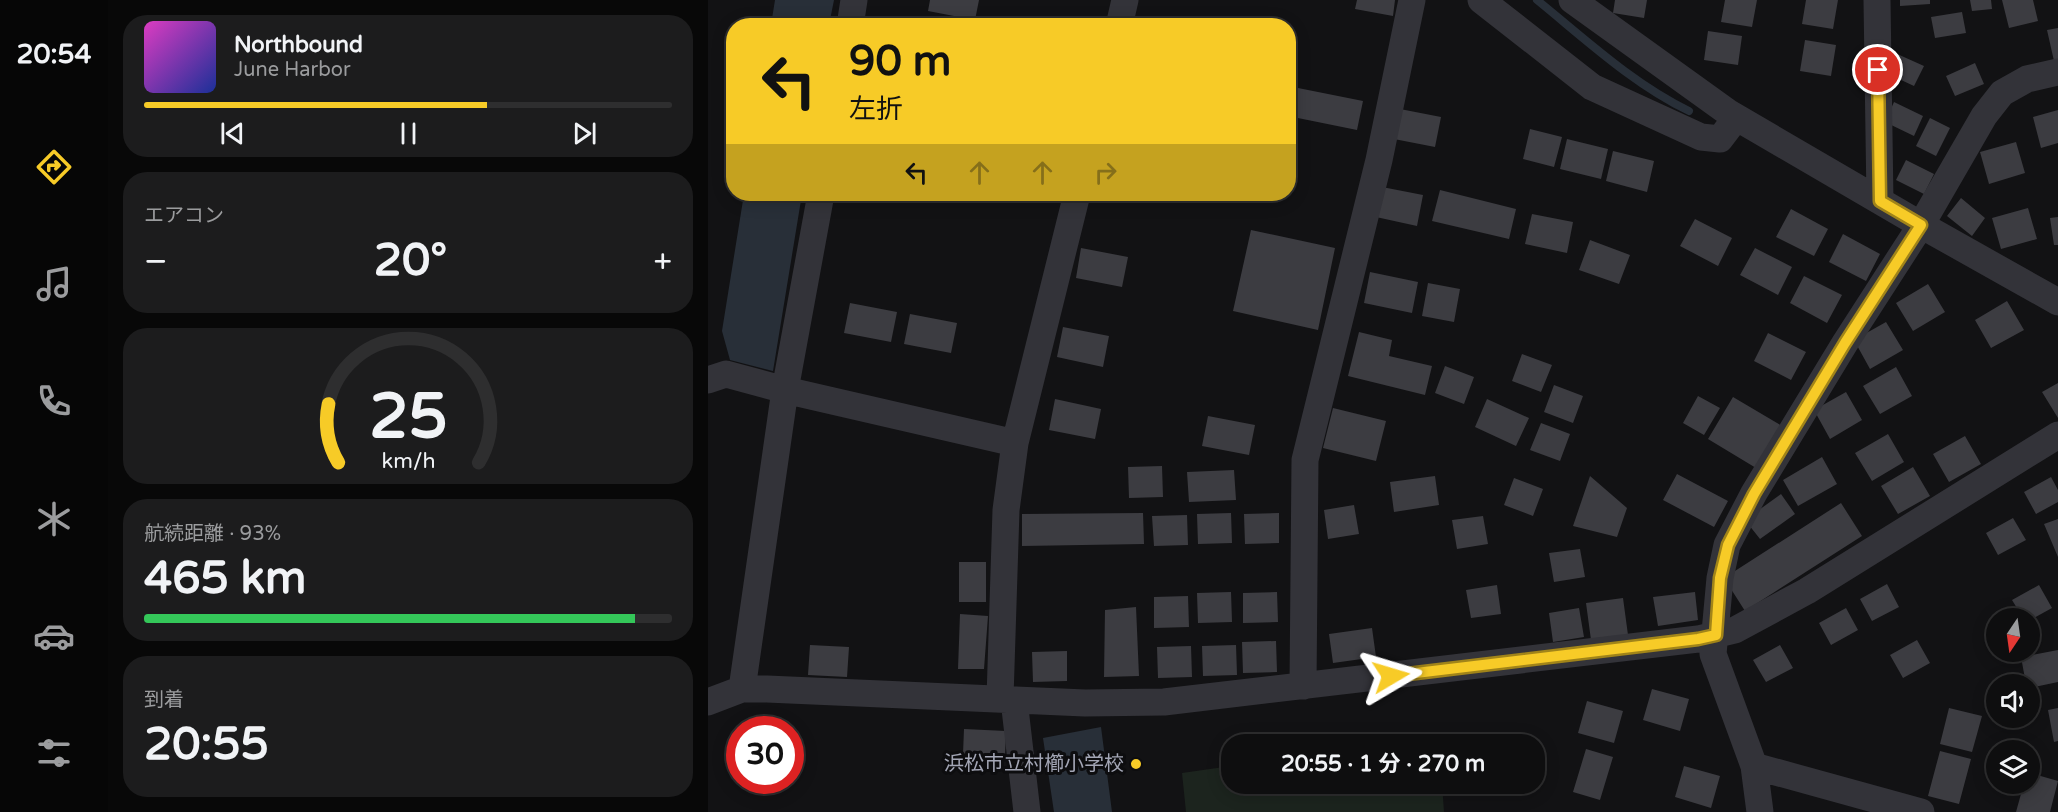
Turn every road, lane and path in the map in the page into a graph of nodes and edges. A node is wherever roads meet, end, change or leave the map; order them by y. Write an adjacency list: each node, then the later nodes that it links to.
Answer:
1 (854, 0): 7 (street)
2 (1125, 0): 8 (street)
3 (1412, 0): 21 (street)
4 (1481, 0): 10 (street)
5 (1572, 0): 10 (street)
6 (1877, 0): 13 (street)
7 (851, 18)
8 (1121, 18)
9 (2058, 72): 14 (street)
10 (1736, 117): 13 (street)
11 (820, 201): 17 (street)
12 (1075, 201): 19 (street)
13 (1880, 201): 14 (street)
14 (1921, 225): 15 (street); 20 (street)
15 (2058, 302)
16 (708, 380): 17 (street)
17 (785, 390): 19 (street); 22 (street)
18 (2058, 435): 20 (street)
19 (1015, 443): 23 (street)
20 (1716, 635): 21 (street); 25 (street)
21 (1303, 686): 23 (street)
22 (742, 689): 23 (street); 24 (street)
23 (1007, 699): 26 (street)
24 (708, 702)
25 (1754, 766): 27 (street); 28 (street)
26 (1027, 812)
27 (1760, 812)
28 (1921, 812)

